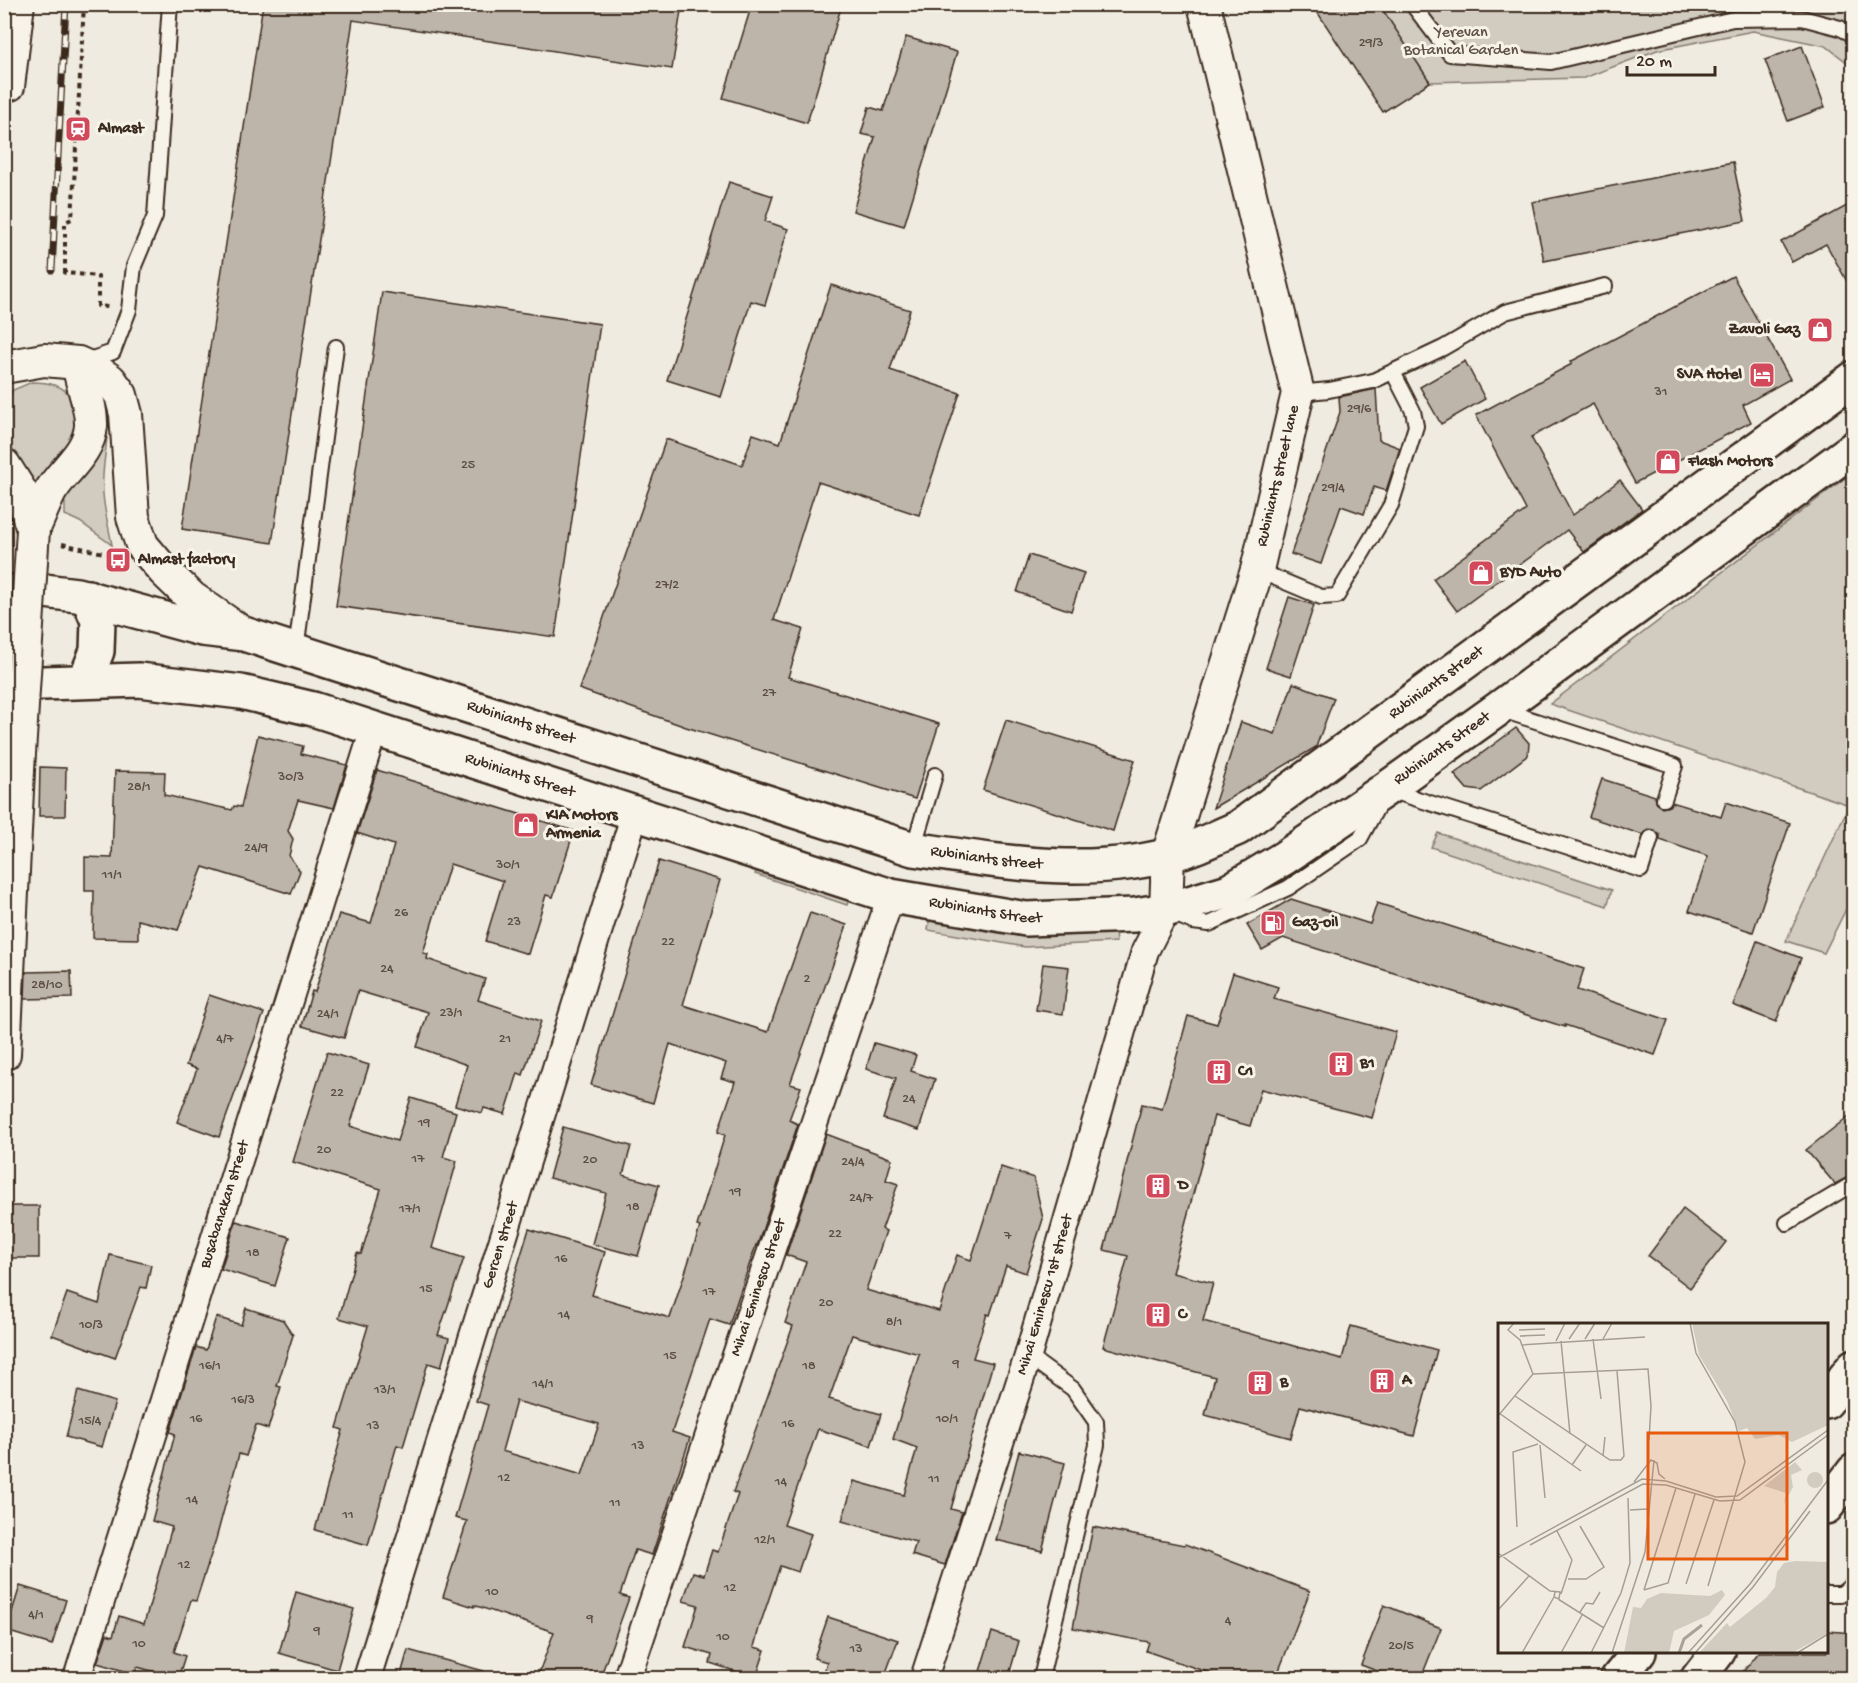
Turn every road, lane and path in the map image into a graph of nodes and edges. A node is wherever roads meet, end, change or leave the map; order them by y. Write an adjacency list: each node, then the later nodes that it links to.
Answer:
1 (21, 4): 7 (street)
2 (84, 4): 9 (path)
3 (170, 4): 11 (lane)
4 (1204, 4): 15 (street, Rubiniants street lane)
5 (1412, 4): 6 (lane)
6 (1854, 36)
7 (11, 87)
8 (1605, 286): 13 (lane)
9 (98, 291)
10 (336, 347): 24 (lane)
11 (78, 363): 12 (street); 18 (street); 23 (street)
12 (4, 367)
13 (1394, 372): 15 (lane); 20 (lane)
14 (1854, 378): 35 (main road, Rubiniants street)
15 (1298, 393): 20 (street, Rubiniants street lane)
16 (1854, 448): 27 (main road, Rubiniants Street)
17 (4, 465): 18 (street)
18 (45, 537): 19 (path); 40 (street, bridge)
19 (121, 557)
20 (1257, 570): 35 (street, Rubiniants street lane)
21 (4, 593): 22 (main road, Rubiniants street)
22 (88, 597): 23 (main road, Rubiniants street); 26 (main road)
23 (244, 634): 24 (main road, Rubiniants street)
24 (296, 652): 34 (main road, Rubiniants street)
25 (4, 680): 26 (main road, Rubiniants Street)
26 (85, 681): 28 (main road, Rubiniants Street)
27 (1498, 709): 30 (main road, Rubiniants Street); 31 (lane)
28 (374, 729): 32 (main road, Rubiniants Street); 53 (street, Busabanakan street)
29 (935, 775): 34 (lane)
30 (1386, 789): 33 (lane); 36 (main road, Rubiniants Street); 37 (lane)
31 (1664, 799)
32 (635, 813): 38 (main road, Rubiniants Street); 54 (street, Gercen street)
33 (1651, 838)
34 (913, 849): 35 (main road, Rubiniants street)
35 (1168, 855): 39 (street, Rubiniants street lane)
36 (1284, 858): 37 (lane); 39 (main road, Rubiniants Street)
37 (1278, 892): 39 (lane)
38 (891, 896): 39 (main road, Rubiniants Street); 55 (street, Mihai Eminescu street)
39 (1166, 910): 44 (street, Mihai Eminescu 1st street)
40 (6, 1019): 41 (street)
41 (4, 1054)
42 (1854, 1183): 43 (lane)
43 (1787, 1223)
44 (1028, 1356): 56 (street, Mihai Eminescu 1st street); 57 (lane)
45 (1854, 1366): 46 (main road)
46 (1828, 1401)
47 (1854, 1471): 48 (main road)
48 (1828, 1506)
49 (1854, 1583): 50 (lane)
50 (1828, 1594)
51 (1638, 1653): 58 (main road)
52 (1717, 1653): 59 (main road)
53 (77, 1678)
54 (367, 1678)
55 (627, 1678)
56 (924, 1678)
57 (1041, 1678)
58 (1618, 1678)
59 (1698, 1678)

